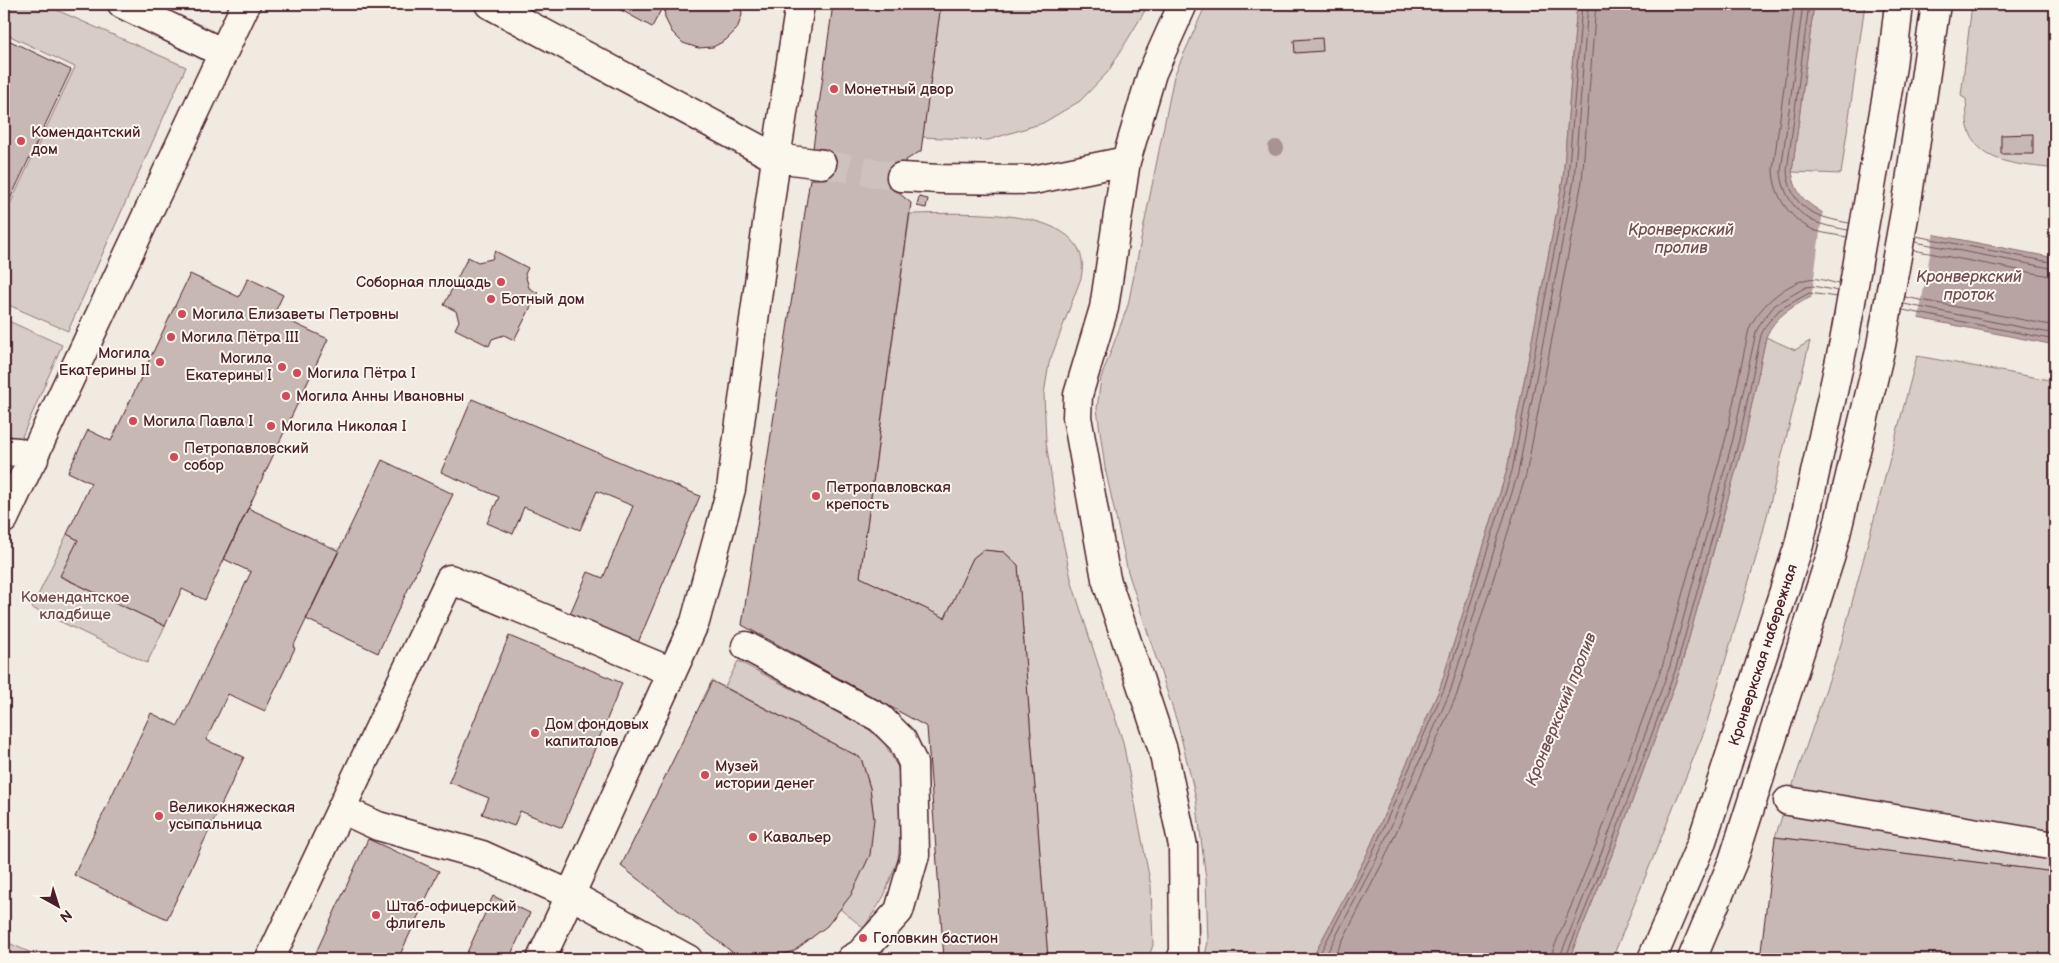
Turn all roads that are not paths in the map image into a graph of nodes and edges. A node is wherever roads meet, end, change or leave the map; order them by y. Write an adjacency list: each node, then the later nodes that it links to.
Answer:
1 (122, 4): 8 (main road)
2 (246, 4): 8 (main road)
3 (489, 4): 9 (main road)
4 (800, 4): 9 (main road)
5 (1183, 4): 10 (main road)
6 (1898, 4): 27 (main road, Кронверкская набережная)
7 (1936, 4): 28 (main road)
8 (223, 53): 14 (main road)
9 (776, 158): 11 (main road); 17 (main road)
10 (1126, 161): 12 (main road); 26 (main road)
11 (822, 164)
12 (901, 177)
13 (4, 451): 14 (main road)
14 (34, 459): 15 (main road)
15 (4, 519)
16 (746, 646): 25 (main road)
17 (672, 672): 19 (main road); 21 (main road)
18 (1788, 801): 20 (main road)
19 (341, 809): 21 (main road); 22 (main road)
20 (2055, 846)
21 (571, 895): 23 (main road); 24 (main road)
22 (270, 959)
23 (541, 959)
24 (688, 959)
25 (852, 959)
26 (1182, 959)
27 (1652, 959)
28 (1692, 959)

